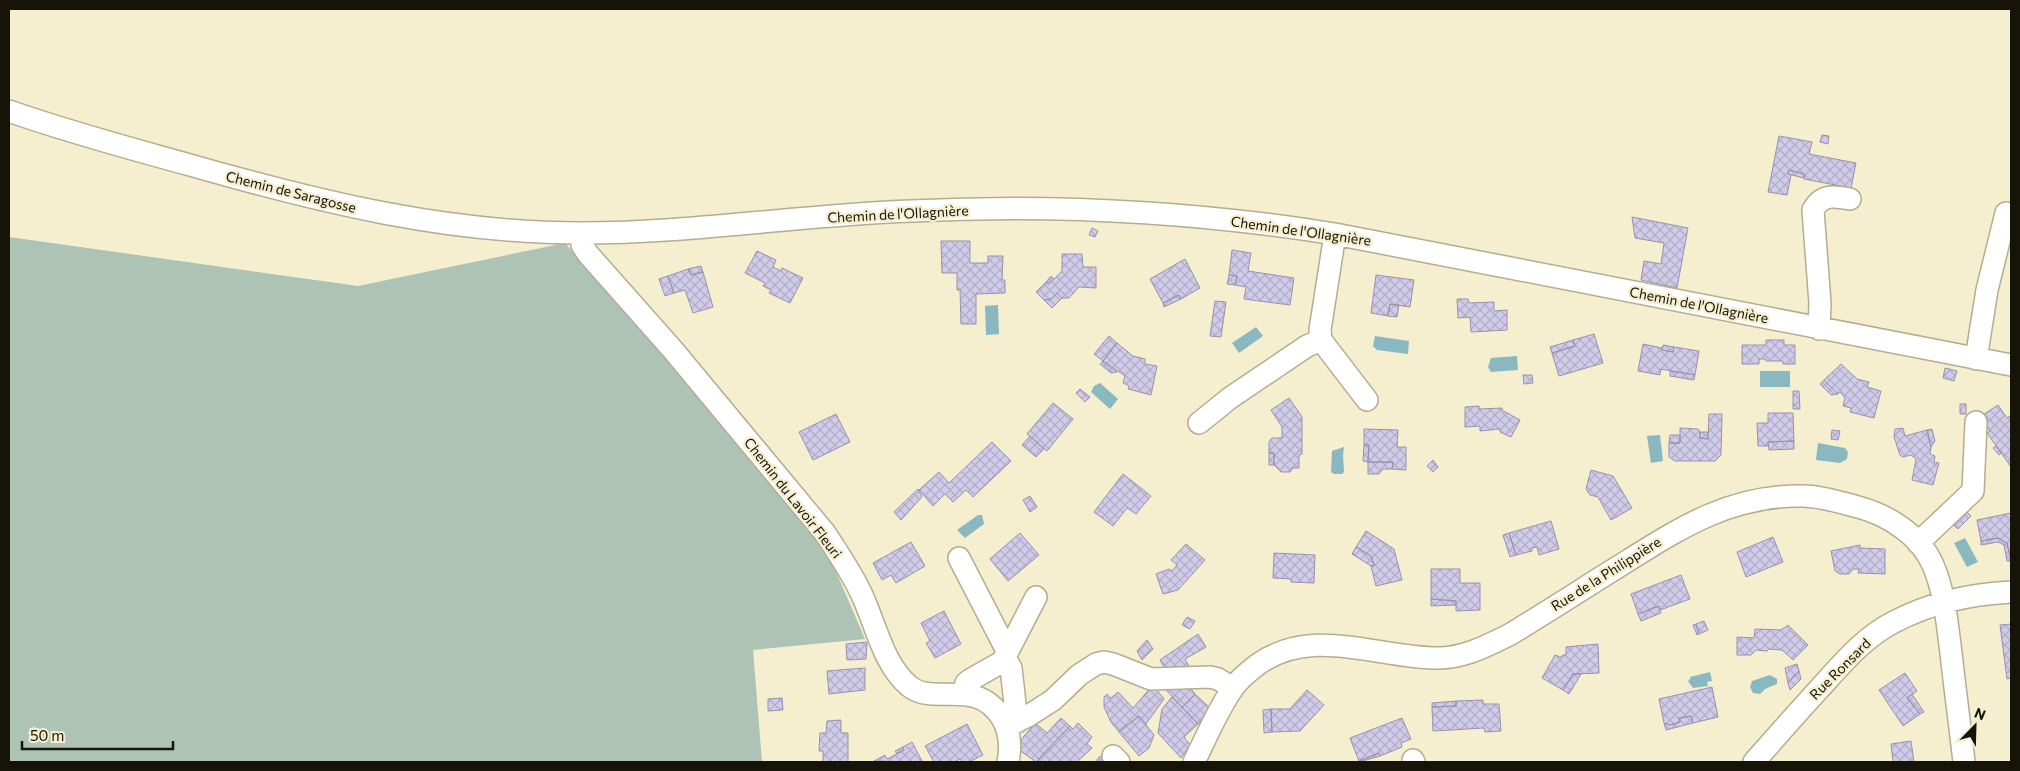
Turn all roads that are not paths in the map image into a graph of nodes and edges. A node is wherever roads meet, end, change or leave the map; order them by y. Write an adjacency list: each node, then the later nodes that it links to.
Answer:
1 (9, 111): 4 (street, Chemin de Saragosse)
2 (1850, 199): 6 (street)
3 (2006, 213): 8 (street)
4 (581, 233): 5 (street, Chemin de l'Ollagnière); 20 (street, Chemin du Lavoir Fleuri)
5 (1335, 234): 6 (street, Chemin de l'Ollagnière); 7 (street)
6 (1819, 328): 8 (street, Chemin de l'Ollagnière)
7 (1321, 340): 10 (street); 12 (street)
8 (1976, 359): 9 (street, Chemin de l'Ollagnière)
9 (2011, 365)
10 (1367, 400)
11 (1976, 422): 13 (street)
12 (1199, 423)
13 (1918, 543): 17 (street, Rue de la Philippière); 19 (street, Rue de la Philippière)
14 (959, 558): 18 (street)
15 (2011, 592): 17 (street, Rue Ronsard)
16 (1036, 597): 18 (street)
17 (1944, 602): 24 (street, Rue Ronsard); 25 (street, Rue de la Philippière)
18 (1006, 658): 20 (street); 21 (street)
19 (1233, 688): 21 (street); 23 (street, Rue de la Philippière)
20 (963, 694): 21 (street, Chemin du Lavoir Fleuri)
21 (1012, 724): 22 (street)
22 (1008, 762)
23 (1194, 762)
24 (1754, 762)
25 (1964, 762)

